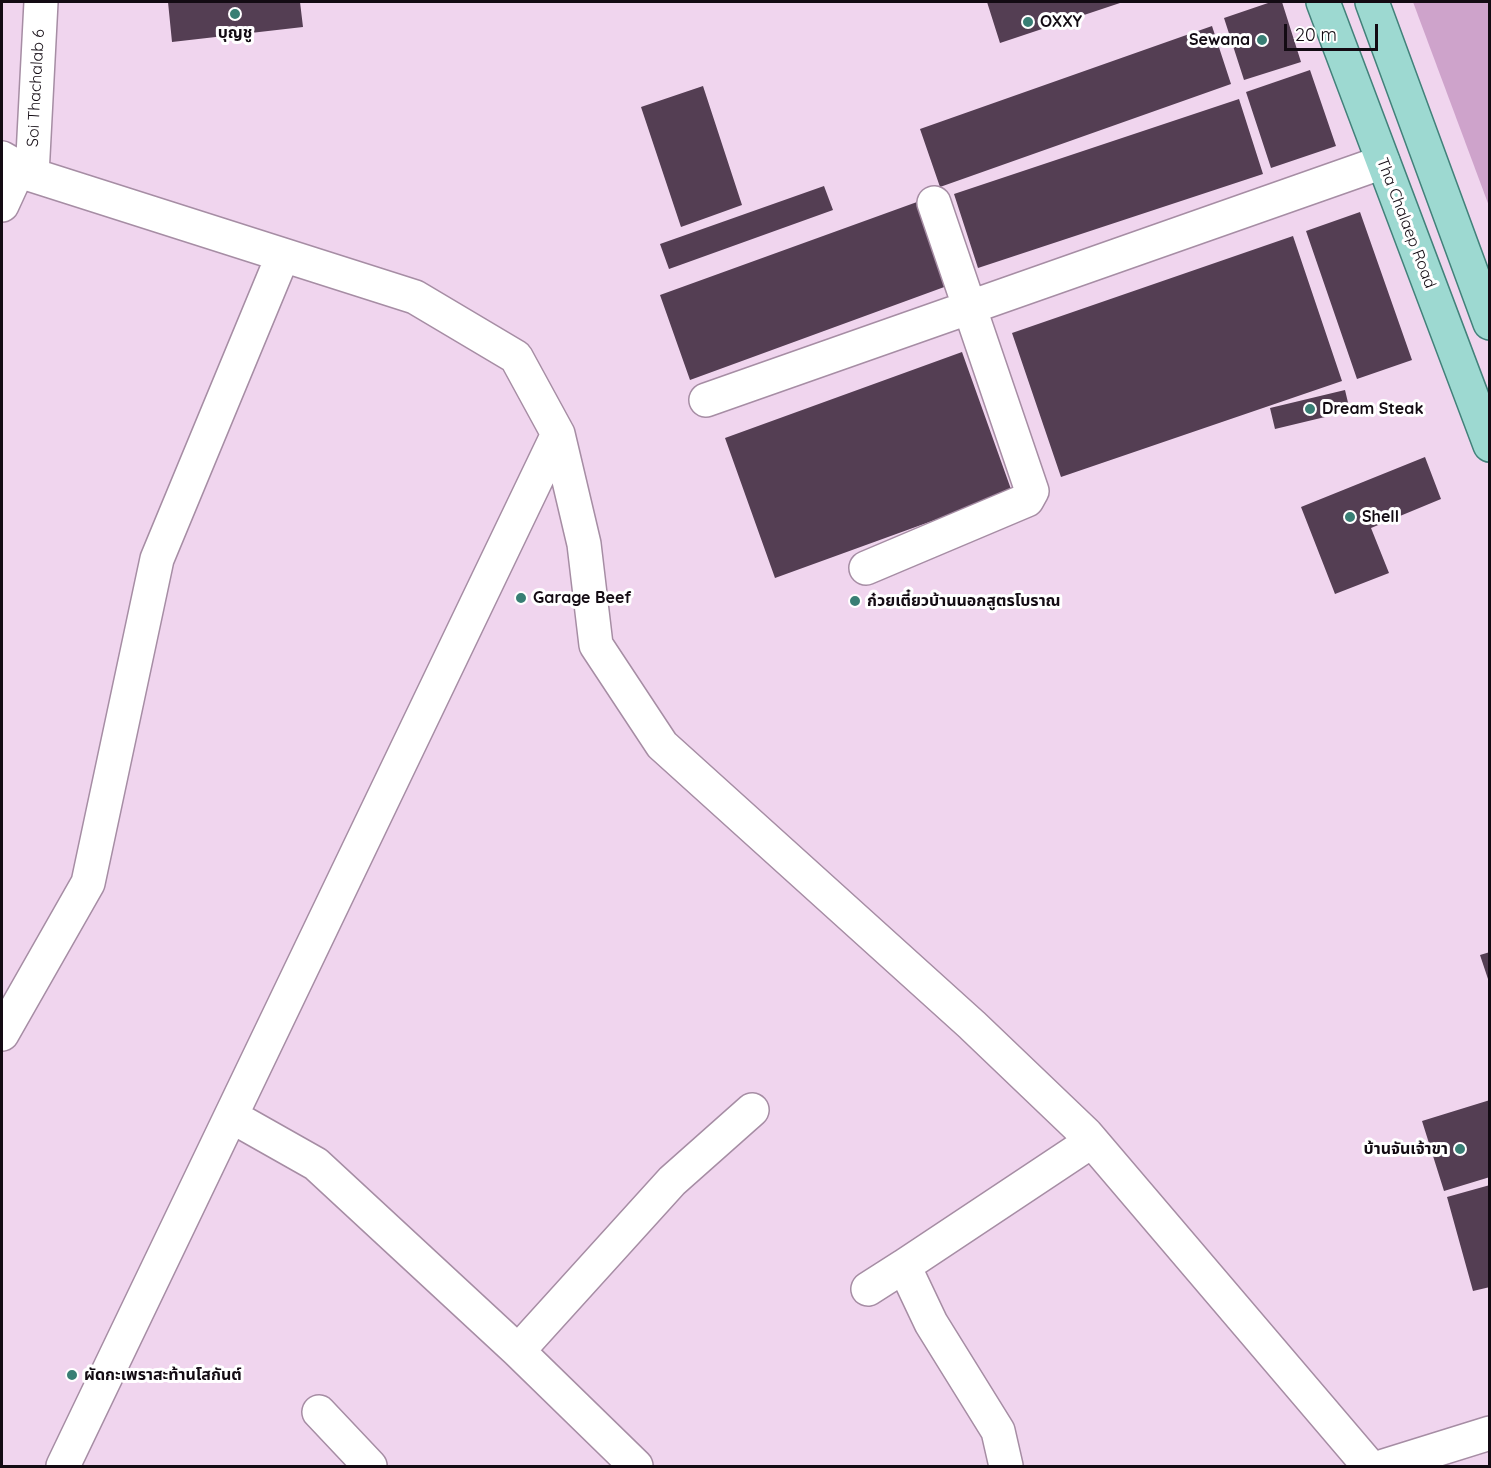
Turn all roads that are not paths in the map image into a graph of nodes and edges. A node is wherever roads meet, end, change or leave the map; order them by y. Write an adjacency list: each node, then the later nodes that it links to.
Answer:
1 (41, 2): 5 (street, Soi Thachalab 6)
2 (1323, 2): 4 (main road, Tha Chalaep Road)
3 (1372, 2): 10 (main road)
4 (1383, 162): 9 (street); 11 (main road, Tha Chalaep Road)
5 (17, 167): 7 (street); 8 (street)
6 (934, 202): 9 (street)
7 (2, 205)
8 (283, 255): 13 (street); 16 (street)
9 (969, 308): 12 (street); 15 (street)
10 (1489, 318): 11 (main road)
11 (1446, 329): 14 (main road, Tha Chalaep Road)
12 (706, 400)
13 (558, 434): 18 (street); 19 (street)
14 (1490, 445)
15 (866, 568)
16 (2, 1034)
17 (752, 1110): 22 (street)
18 (231, 1116): 22 (street); 25 (street)
19 (1092, 1141): 20 (street); 29 (street)
20 (904, 1266): 21 (street); 28 (street)
21 (868, 1289)
22 (518, 1351): 27 (street)
23 (319, 1412): 26 (street)
24 (1490, 1433): 30 (street)
25 (63, 1467)
26 (370, 1467)
27 (636, 1467)
28 (1006, 1467)
29 (1369, 1467)
30 (1383, 1467)

